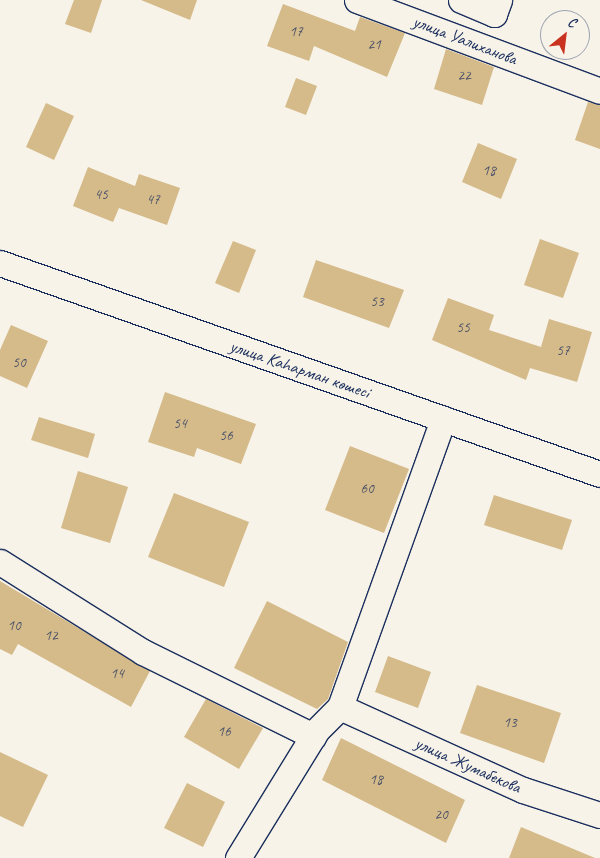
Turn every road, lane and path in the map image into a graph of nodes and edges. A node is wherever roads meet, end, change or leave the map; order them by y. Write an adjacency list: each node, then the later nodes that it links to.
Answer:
1 (357, 0): 4 (street, улица Уалиханова)
2 (461, 0): 3 (street)
3 (499, 0)
4 (600, 91)
5 (0, 263): 6 (street, улица Каһарман көшесі)
6 (443, 419): 7 (street, улица Каһарман көшесі); 9 (street)
7 (600, 474)
8 (0, 562): 10 (street)
9 (340, 707): 10 (street); 11 (street, улица Жумабекова)
10 (313, 736): 12 (street)
11 (600, 815)
12 (238, 858)

